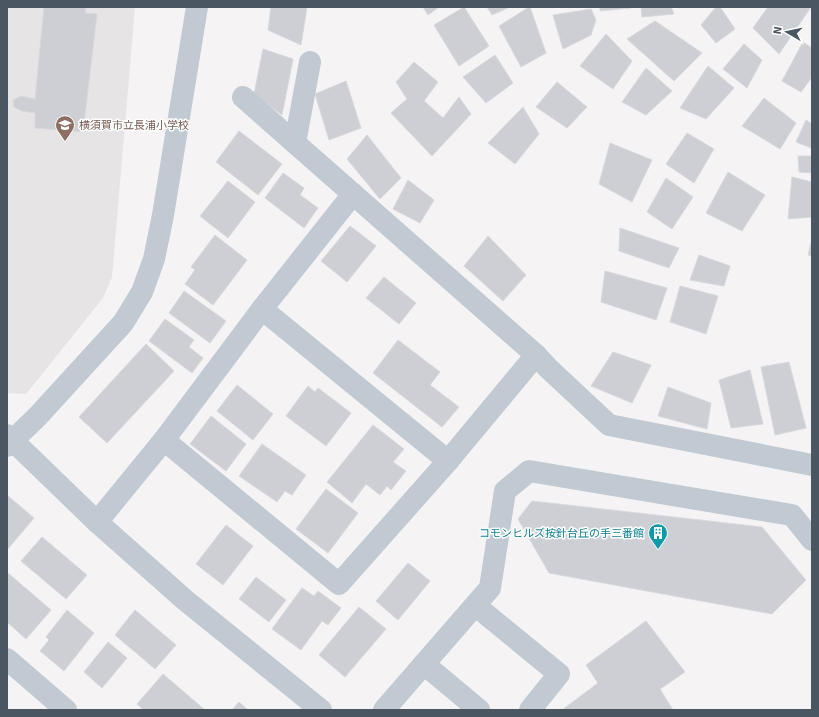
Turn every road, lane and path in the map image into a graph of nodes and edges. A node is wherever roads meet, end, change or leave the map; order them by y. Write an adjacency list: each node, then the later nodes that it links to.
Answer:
1 (197, 7): 9 (street)
2 (310, 62): 4 (street)
3 (243, 97): 4 (street)
4 (295, 143): 5 (street)
5 (353, 194): 6 (street); 7 (street)
6 (262, 309): 8 (street); 10 (street)
7 (536, 355): 10 (street); 11 (street)
8 (164, 440): 10 (street); 12 (street)
9 (9, 441): 12 (street)
10 (448, 461)
11 (812, 465)
12 (97, 522): 18 (street)
13 (812, 540): 14 (street)
14 (476, 606): 16 (street); 21 (street)
15 (7, 659): 17 (street)
16 (424, 664): 19 (street); 20 (street)
17 (66, 710)
18 (321, 710)
19 (384, 710)
20 (479, 710)
21 (530, 710)

